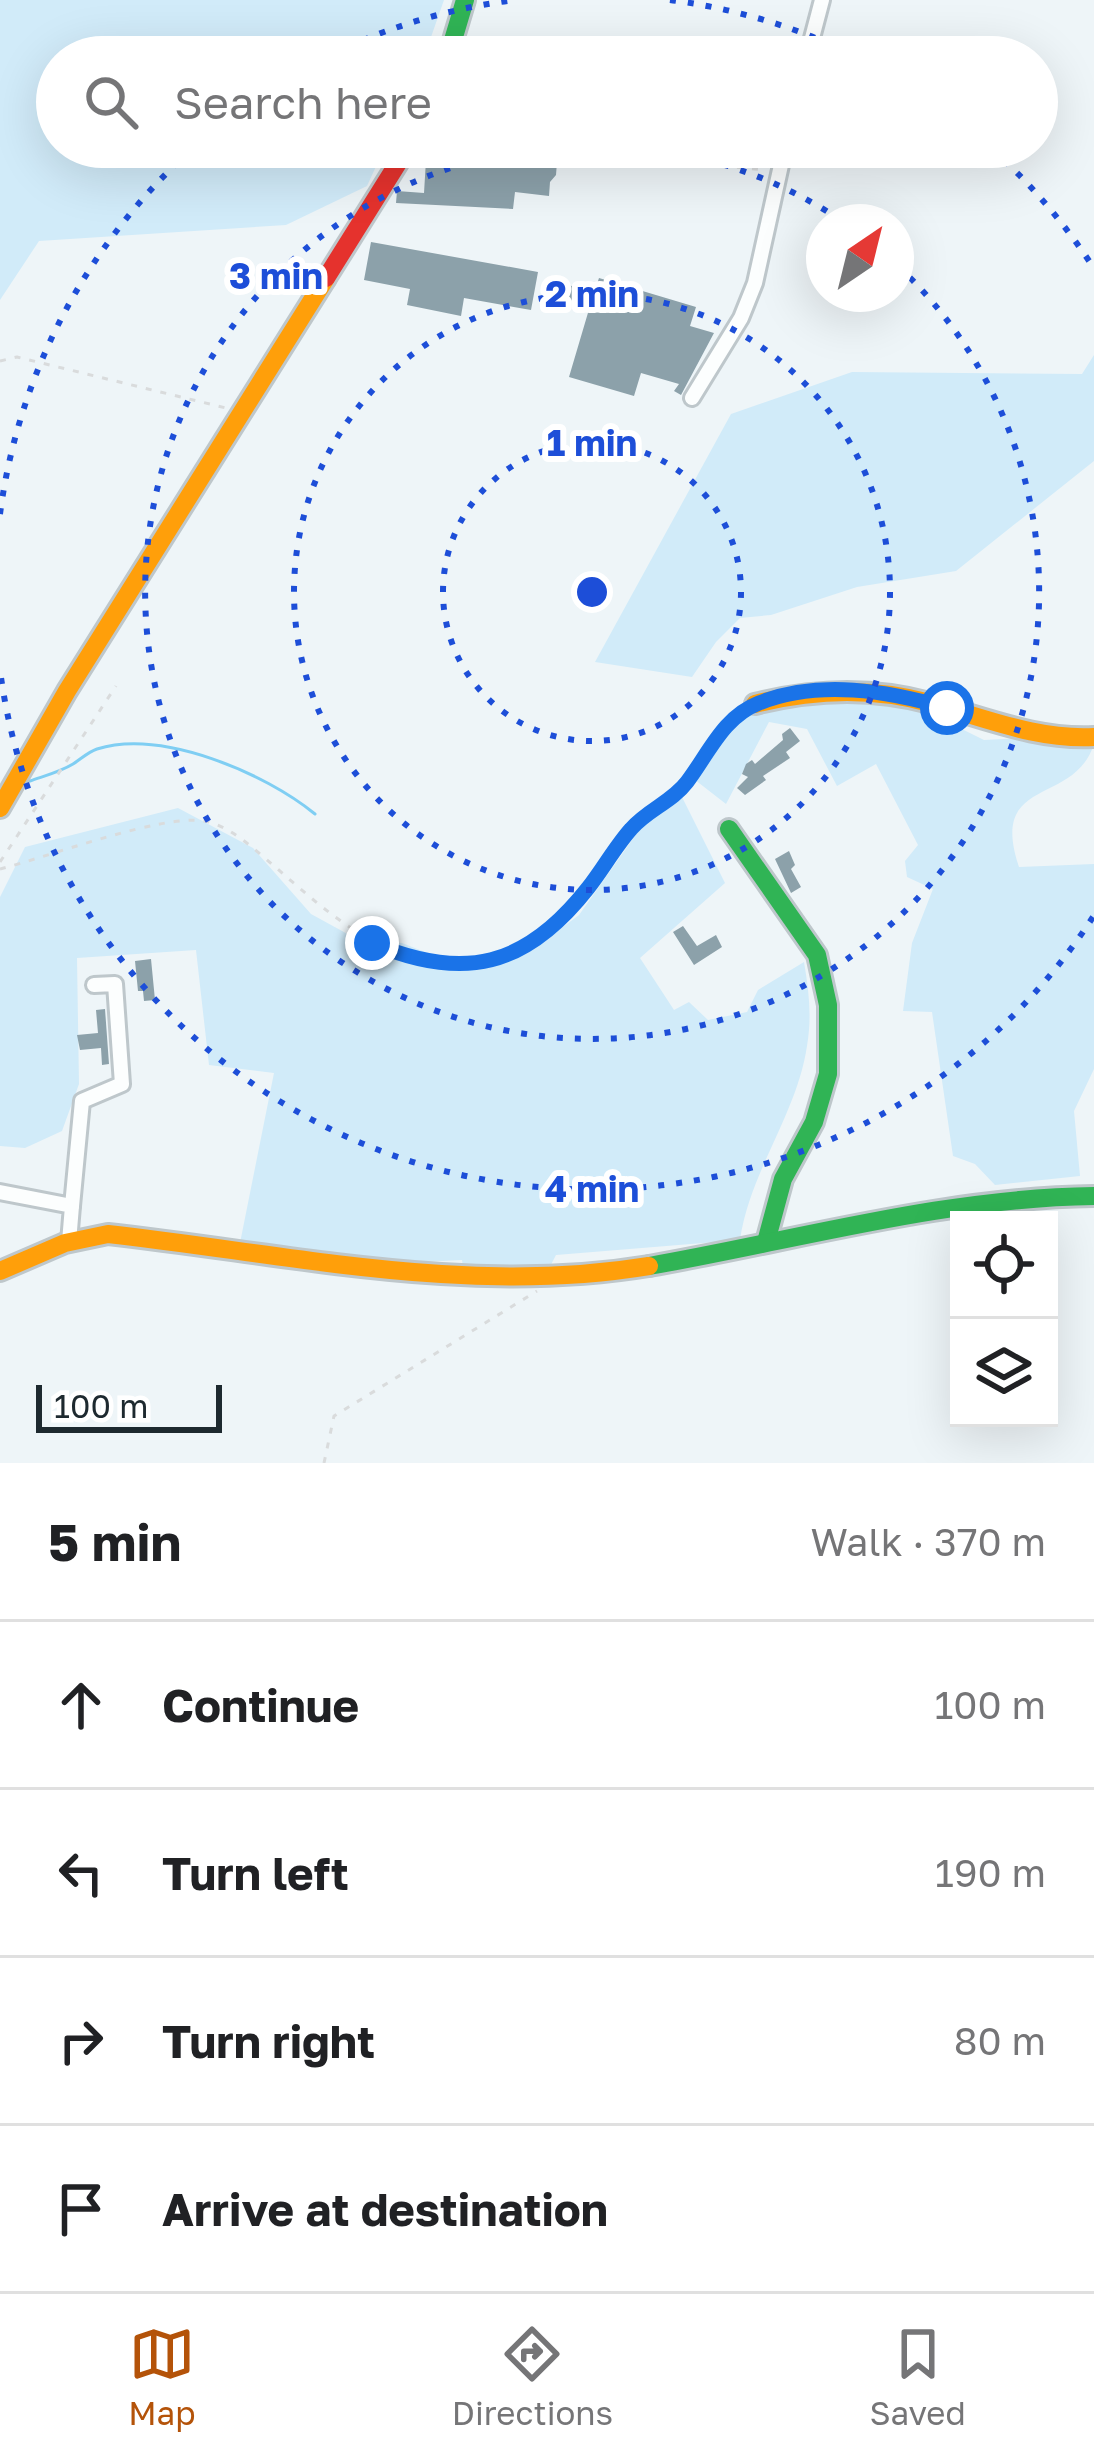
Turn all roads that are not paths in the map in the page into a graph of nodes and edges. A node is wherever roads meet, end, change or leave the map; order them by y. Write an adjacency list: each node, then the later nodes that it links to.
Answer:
1 (465, 0): 3 (street)
2 (822, 0): 4 (street)
3 (454, 36)
4 (813, 36)
5 (395, 168): 10 (street)
6 (780, 168): 7 (street)
7 (692, 398)
8 (755, 704): 9 (street)
9 (1094, 737)
10 (0, 808)
11 (729, 829): 17 (street)
12 (94, 985): 15 (street)
13 (0, 1192): 15 (street)
14 (1094, 1196): 17 (street)
15 (72, 1206): 16 (street)
16 (69, 1242): 17 (street); 18 (street)
17 (766, 1242)
18 (0, 1271)

